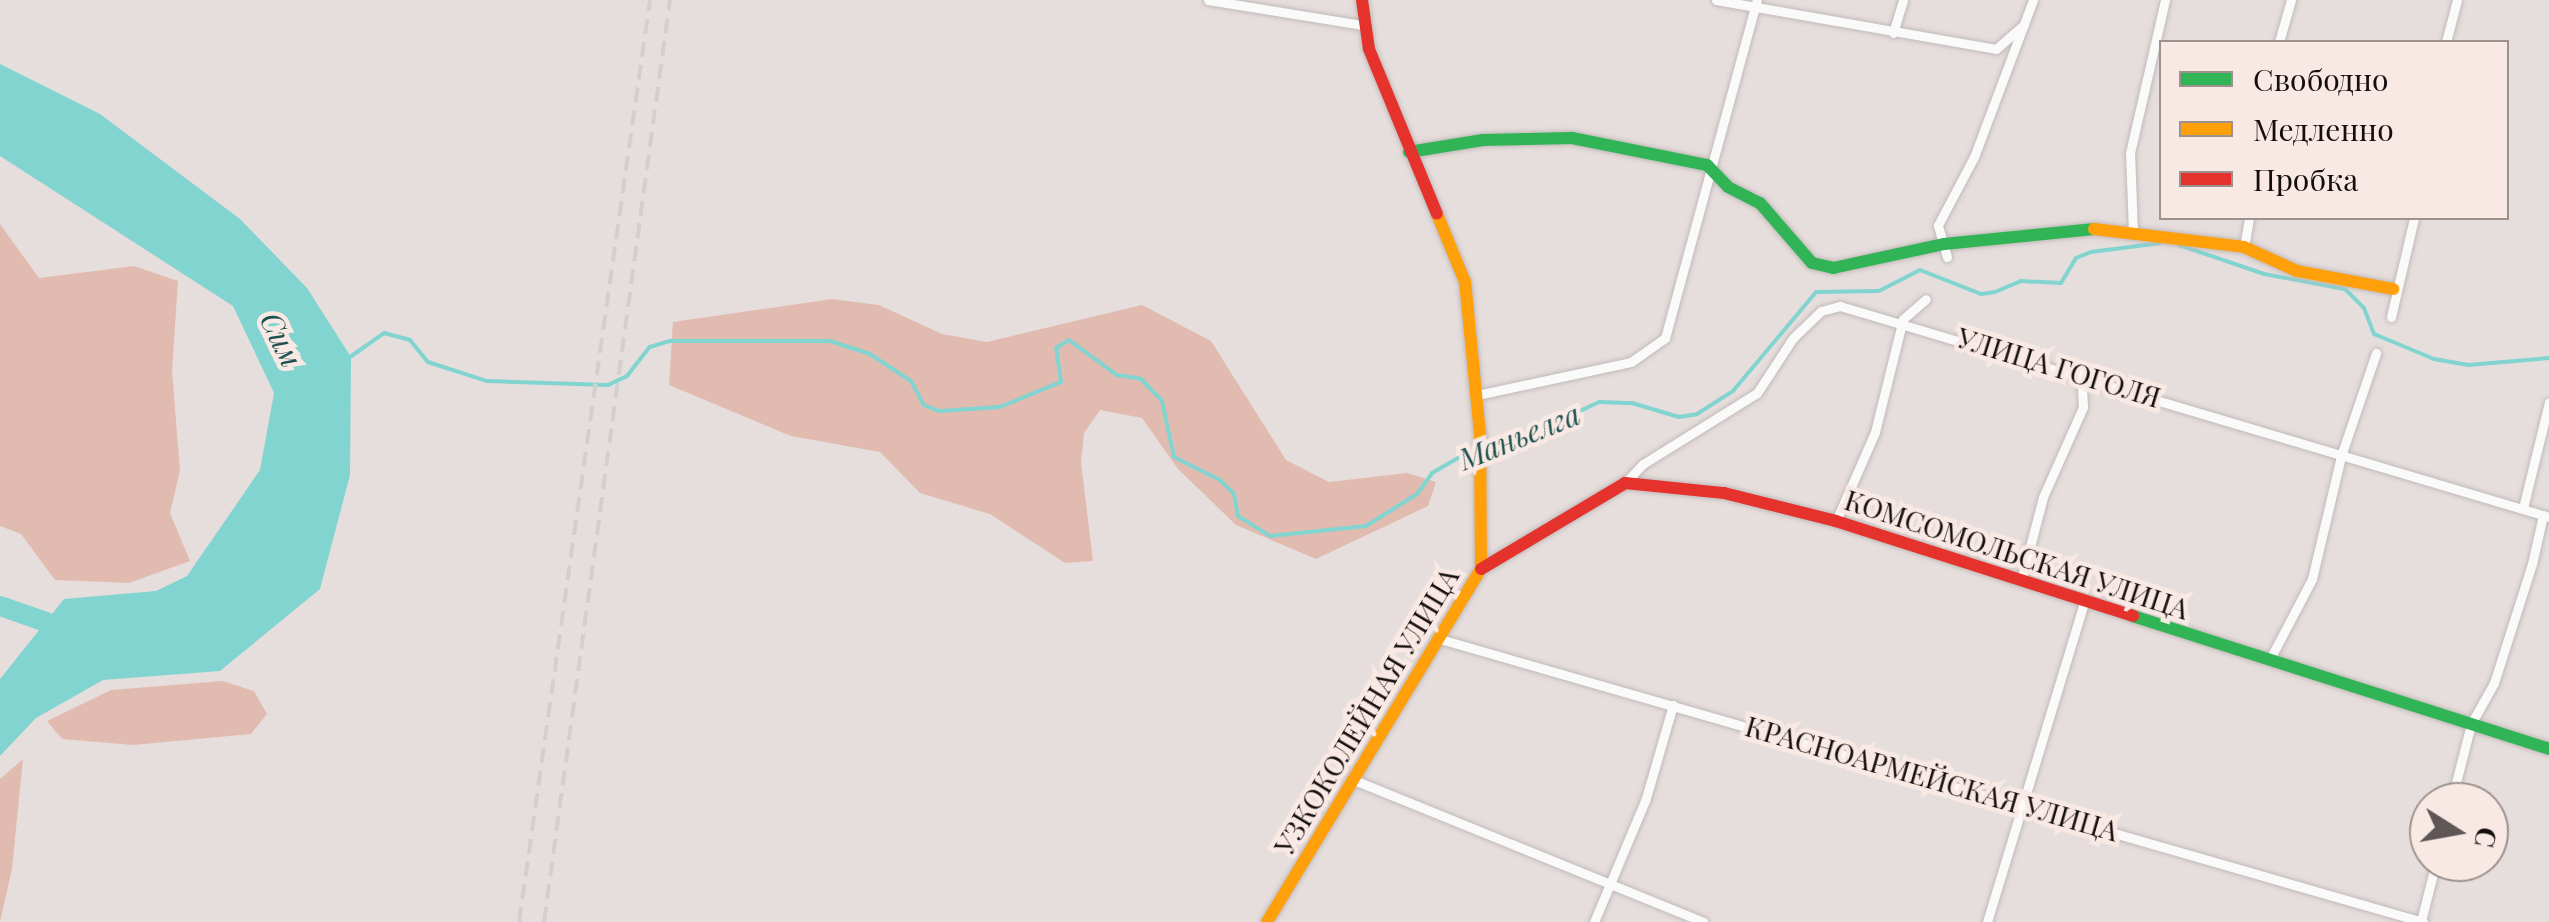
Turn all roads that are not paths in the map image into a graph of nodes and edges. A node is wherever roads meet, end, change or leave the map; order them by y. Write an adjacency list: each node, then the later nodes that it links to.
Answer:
1 (1208, 0): 11 (street)
2 (1362, 0): 11 (street, УЗКОКОЛЕЙНАЯ УЛИЦА)
3 (1716, 0): 9 (street)
4 (1903, 0): 12 (street)
5 (2033, 0): 10 (street)
6 (2165, 0): 19 (street)
7 (2291, 0): 13 (street)
8 (2457, 0): 14 (street)
9 (1756, 4): 12 (street); 16 (street)
10 (2024, 25): 12 (street); 21 (street)
11 (1364, 26): 15 (street, УЗКОКОЛЕЙНАЯ УЛИЦА)
12 (1893, 33)
13 (2280, 40)
14 (2447, 40)
15 (1408, 152): 16 (street); 28 (street, УЗКОКОЛЕЙНАЯ УЛИЦА)
16 (1715, 169): 21 (street); 28 (street)
17 (2249, 220): 20 (street)
18 (2413, 220): 22 (street)
19 (2132, 233): 20 (street); 21 (street)
20 (2244, 247): 22 (street)
21 (1946, 250)
22 (2393, 288): 24 (street)
23 (1926, 299): 25 (street)
24 (2391, 317)
25 (1904, 320): 27 (street, УЛИЦА ГОГОЛЯ); 31 (street, УЛИЦА ГОГОЛЯ); 34 (street)
26 (2376, 353): 30 (street)
27 (2080, 372): 30 (street, УЛИЦА ГОГОЛЯ); 36 (street)
28 (1478, 395): 35 (street, УЗКОКОЛЕЙНАЯ УЛИЦА)
29 (2549, 402): 32 (street)
30 (2342, 456): 32 (street, УЛИЦА ГОГОЛЯ); 39 (street)
31 (1625, 483): 34 (street, КОМСОМОЛЬСКАЯ УЛИЦА); 35 (street)
32 (2522, 508): 33 (street, УЛИЦА ГОГОЛЯ)
33 (2546, 516): 41 (street)
34 (1836, 522): 36 (street, КОМСОМОЛЬСКАЯ УЛИЦА)
35 (1480, 569): 38 (street, УЗКОКОЛЕЙНАЯ УЛИЦА)
36 (2021, 580): 37 (street, КОМСОМОЛЬСКАЯ УЛИЦА)
37 (2084, 602): 39 (street, КОМСОМОЛЬСКАЯ УЛИЦА); 45 (street)
38 (1440, 639): 40 (street, КРАСНОАРМЕЙСКАЯ УЛИЦА); 43 (street, УЗКОКОЛЕЙНАЯ УЛИЦА)
39 (2270, 659): 41 (street, КОМСОМОЛЬСКАЯ УЛИЦА)
40 (1673, 705): 45 (street, КРАСНОАРМЕЙСКАЯ УЛИЦА); 47 (street)
41 (2471, 724): 42 (street, КОМСОМОЛЬСКАЯ УЛИЦА); 44 (street)
42 (2549, 749)
43 (1354, 780): 47 (street); 48 (street, УЗКОКОЛЕЙНАЯ УЛИЦА)
44 (2456, 782)
45 (2023, 802): 51 (street); 52 (street, КРАСНОАРМЕЙСКАЯ УЛИЦА)
46 (2431, 882): 52 (street)
47 (1608, 886): 49 (street); 50 (street)
48 (1267, 922)
49 (1594, 922)
50 (1703, 922)
51 (1987, 922)
52 (2422, 922)

